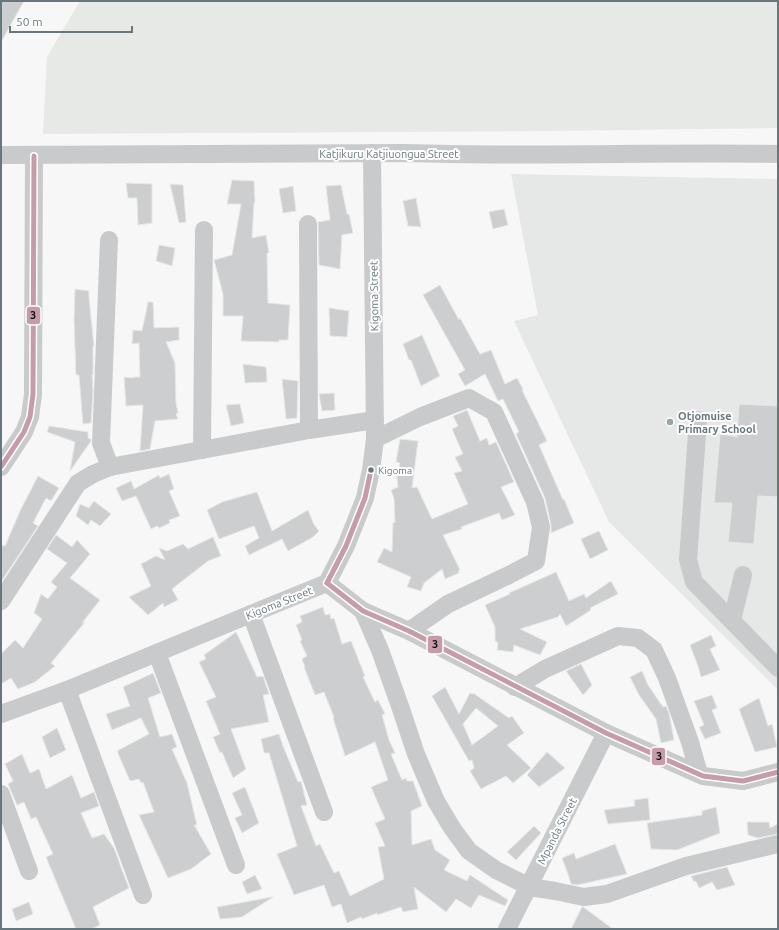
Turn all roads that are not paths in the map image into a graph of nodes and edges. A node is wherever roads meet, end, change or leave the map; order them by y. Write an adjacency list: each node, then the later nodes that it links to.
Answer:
1 (372, 153): 2 (street, Katjikuru Katjiuongua Street); 4 (street, Katjikuru Katjiuongua Street); 8 (street, Kigoma Street)
2 (778, 154)
3 (1, 155): 4 (street, Katjikuru Katjiuongua Street)
4 (34, 156): 13 (street)
5 (308, 224): 10 (street)
6 (204, 230): 12 (street)
7 (109, 240): 14 (street)
8 (375, 420): 10 (street); 11 (street, Kigoma Street)
9 (698, 420): 20 (street)
10 (309, 430): 12 (street)
11 (375, 438): 16 (street, Kigoma Street); 21 (street)
12 (202, 450): 14 (street)
13 (1, 467)
14 (110, 467): 17 (street)
15 (743, 575): 20 (street)
16 (327, 583): 18 (street); 19 (street, Kigoma Street)
17 (1, 601)
18 (363, 611): 21 (street); 35 (street)
19 (251, 614): 22 (street, Kigoma Street); 31 (street)
20 (732, 620): 23 (street)
21 (409, 631): 24 (street)
22 (157, 653): 25 (street, Kigoma Street); 33 (street)
23 (778, 668)
24 (515, 687): 27 (street); 29 (street)
25 (67, 690): 26 (street, Kigoma Street); 36 (street)
26 (1, 714)
27 (606, 733): 29 (street); 35 (street, Mpanda Street)
28 (778, 772): 29 (street)
29 (699, 774)
30 (1, 794): 34 (street)
31 (324, 812)
32 (778, 844): 35 (street)
33 (236, 865)
34 (29, 871)
35 (530, 886): 37 (street, Mpanda Street)
36 (143, 895)
37 (507, 929)

